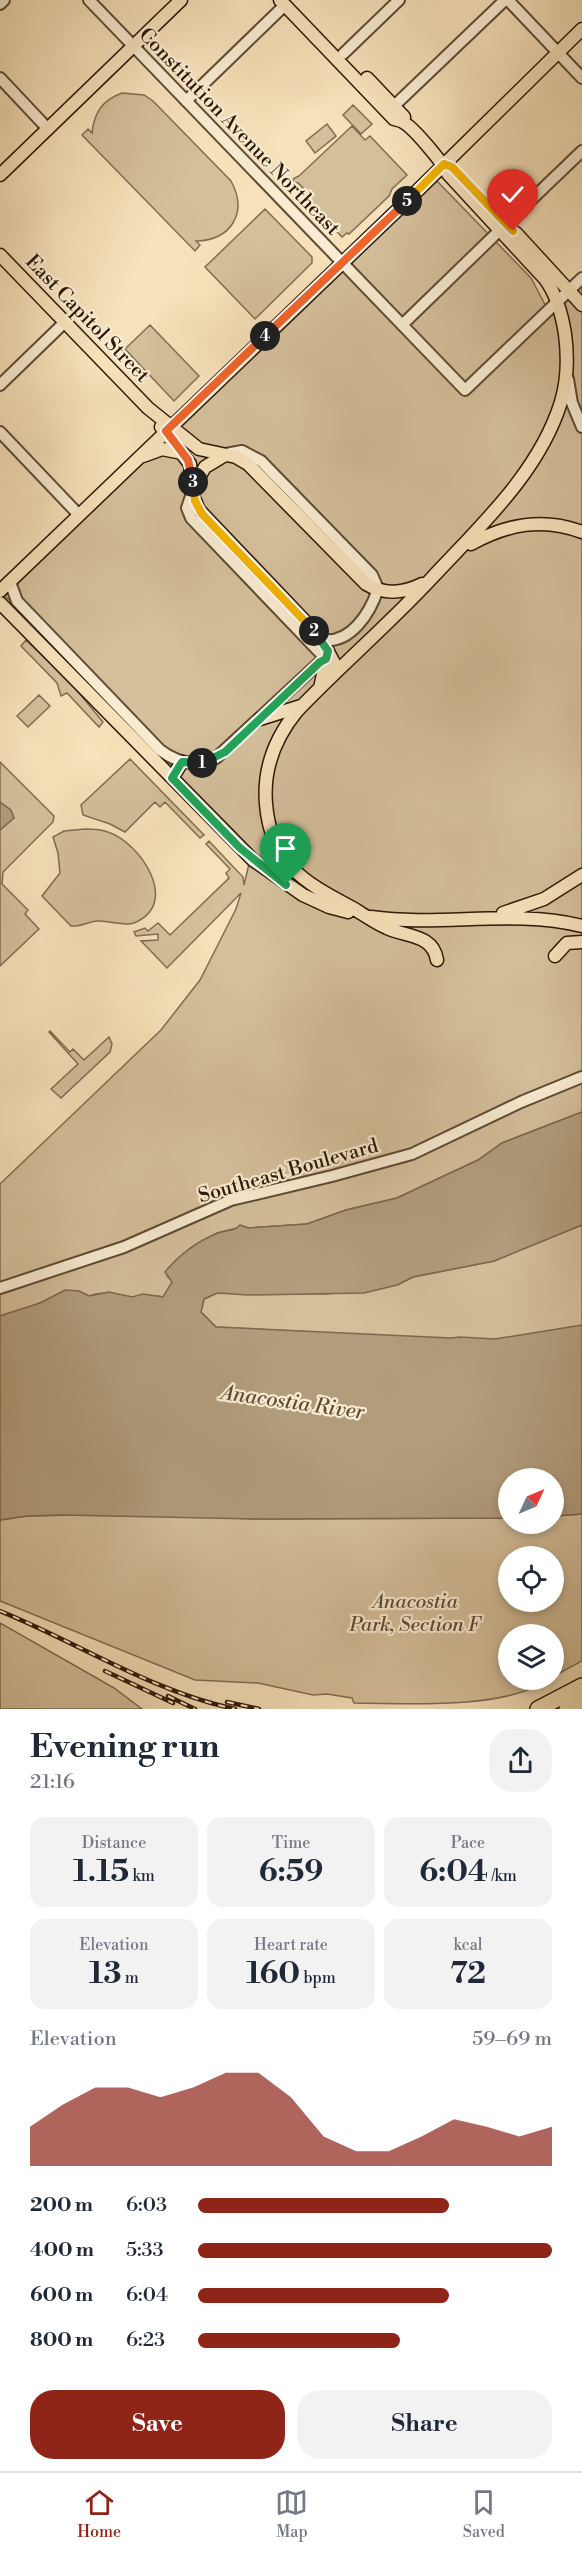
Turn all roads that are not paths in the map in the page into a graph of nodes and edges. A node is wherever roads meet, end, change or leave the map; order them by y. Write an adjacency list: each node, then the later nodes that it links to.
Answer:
1 (4, 0): 7 (street)
2 (89, 0): 9 (street, Constitution Avenue Northeast)
3 (181, 0): 9 (main road)
4 (399, 0): 11 (street)
5 (507, 0): 10 (street); 15 (street)
6 (285, 2): 11 (main road); 14 (street); 16 (main road)
7 (0, 3)
8 (582, 29): 10 (main road)
9 (133, 46): 14 (street, Constitution Avenue Northeast); 17 (main road)
10 (557, 52): 13 (street); 19 (main road)
11 (343, 54): 15 (main road)
12 (0, 78): 17 (street)
13 (582, 78)
14 (186, 101): 23 (street, Constitution Avenue Northeast)
15 (394, 106): 16 (main road)
16 (403, 122): 19 (main road)
17 (48, 129): 20 (main road)
18 (582, 151): 21 (street)
19 (444, 164): 21 (main road); 23 (main road)
20 (0, 175)
21 (504, 226): 25 (main road); 26 (main road); 29 (street)
22 (0, 255): 28 (main road, East Capitol Street)
23 (341, 262): 29 (street, Constitution Avenue Northeast); 33 (main road)
24 (582, 278): 25 (street)
25 (570, 289): 26 (street); 27 (main road)
26 (557, 302): 29 (street, Constitution Avenue Northeast); 30 (main road)
27 (582, 305)
28 (65, 322): 31 (street); 33 (main road, East Capitol Street)
29 (402, 325)
30 (567, 370): 32 (street); 42 (main road)
31 (0, 385)
32 (582, 427)
33 (168, 429): 35 (main road); 36 (main road); 37 (main road)
34 (0, 432): 41 (street)
35 (183, 453): 37 (main road); 38 (main road)
36 (226, 454): 38 (main road); 39 (main road); 40 (street)
37 (139, 457): 41 (main road)
38 (193, 489): 50 (street); 51 (main road)
39 (278, 493): 40 (main road); 48 (main road)
40 (295, 496): 48 (street)
41 (79, 515): 47 (main road)
42 (484, 524): 43 (main road); 45 (main road)
43 (510, 527): 44 (main road); 45 (main road)
44 (582, 532)
45 (460, 551): 46 (main road)
46 (429, 581): 48 (main road); 53 (main road)
47 (10, 582): 49 (main road); 55 (street)
48 (378, 589): 53 (main road); 54 (street)
49 (0, 591)
50 (266, 596): 51 (main road); 54 (street)
51 (282, 597): 54 (main road)
52 (0, 603): 55 (main road)
53 (402, 608): 56 (main road)
54 (326, 650): 56 (main road); 57 (main road); 59 (street)
55 (70, 665): 60 (main road)
56 (338, 670): 57 (main road)
57 (320, 688): 58 (main road)
58 (302, 706): 59 (main road); 64 (main road)
59 (260, 719): 61 (street)
60 (130, 726): 61 (street); 62 (main road)
61 (182, 762): 62 (main road)
62 (172, 778): 64 (main road)
63 (582, 875): 66 (main road)
64 (330, 902): 65 (main road)
65 (368, 916): 66 (main road); 70 (main road)
66 (482, 917): 67 (main road)
67 (582, 926)
68 (582, 942): 69 (main road)
69 (555, 956)
70 (437, 960)
71 (582, 1077): 72 (street, Southeast Boulevard)
72 (0, 1288)
73 (582, 1686): 75 (highway)
74 (582, 1702): 76 (highway)
75 (538, 1709)
76 (567, 1709)

